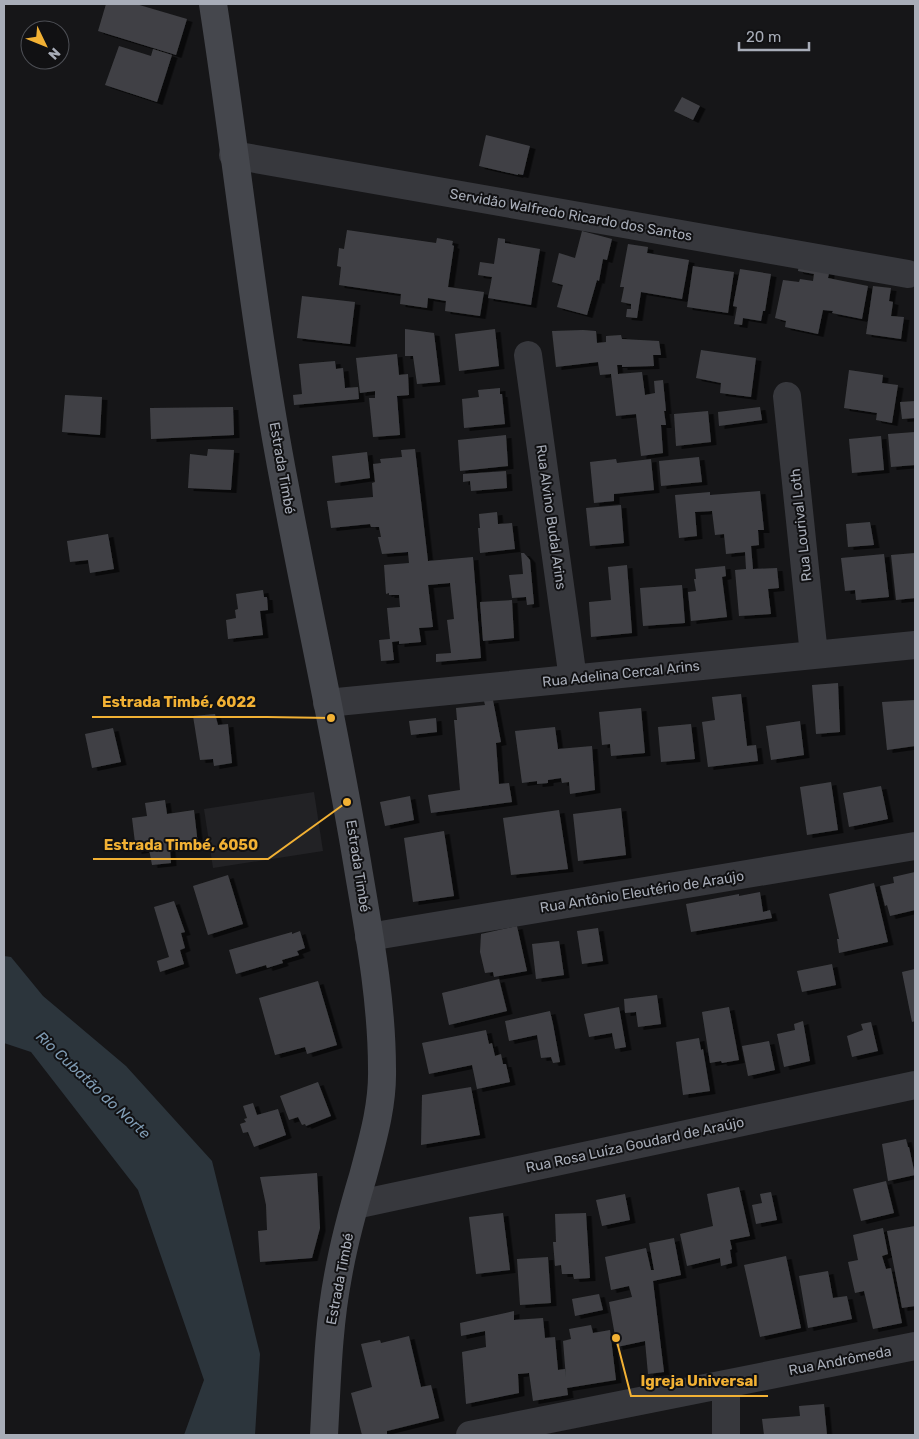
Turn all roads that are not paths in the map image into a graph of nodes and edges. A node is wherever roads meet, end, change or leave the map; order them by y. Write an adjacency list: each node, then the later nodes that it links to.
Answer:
1 (213, 4): 3 (main road, Estrada Timbé)
2 (231, 4): 3 (main road, Estrada Timbé)
3 (226, 90): 4 (main road, Estrada Timbé)
4 (233, 155): 5 (street, Servidão Walfredo Ricardo dos Santos); 11 (main road, Estrada Timbé)
5 (908, 274)
6 (528, 355): 10 (street, Rua Alvino Budal Arins)
7 (787, 396): 9 (street, Rua Lourival Loth)
8 (915, 644): 9 (street, Rua Adelina Cercal Arins)
9 (814, 655): 10 (street, Rua Adelina Cercal Arins)
10 (573, 678): 11 (street, Rua Adelina Cercal Arins)
11 (327, 703): 13 (main road, Estrada Timbé)
12 (915, 846): 13 (street, Rua Antônio Eleutério de Araújo)
13 (369, 937): 15 (main road, Estrada Timbé)
14 (915, 1085): 15 (street, Rua Rosa Luíza Goudard de Araújo)
15 (355, 1205): 18 (main road, Estrada Timbé)
16 (915, 1346): 17 (street, Rua Andrômeda)
17 (726, 1384): 19 (street, Rua Andrômeda); 20 (street)
18 (324, 1435)
19 (470, 1435)
20 (726, 1435)

